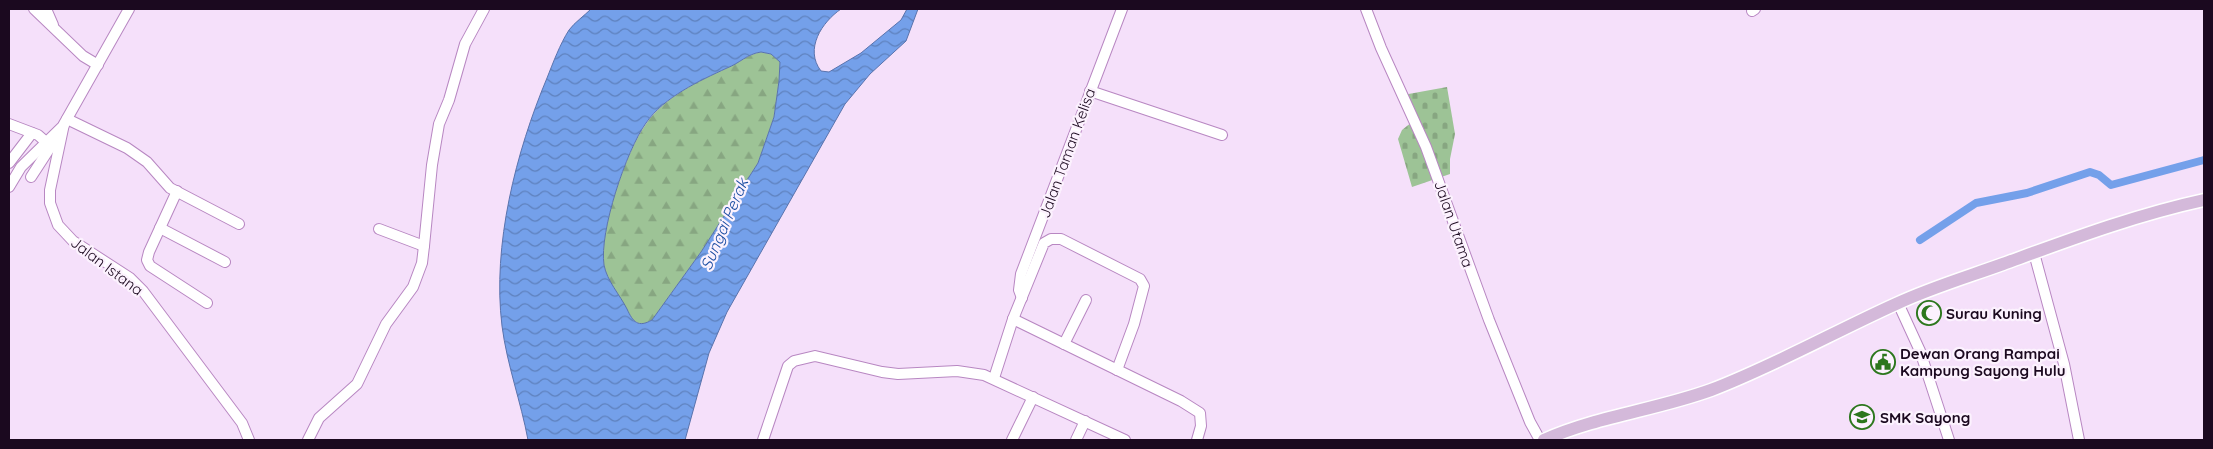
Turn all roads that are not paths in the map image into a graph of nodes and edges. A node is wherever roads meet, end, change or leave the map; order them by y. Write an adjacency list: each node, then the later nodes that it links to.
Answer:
1 (34, 9): 7 (street)
2 (46, 9): 7 (street)
3 (128, 9): 8 (street, Jalan Istana)
4 (484, 9): 23 (street)
5 (1122, 9): 9 (street, Jalan Taman Kelisa)
6 (1366, 9): 43 (street, Jalan Utama)
7 (53, 26): 8 (street)
8 (98, 65): 10 (street, Jalan Istana)
9 (1090, 91): 13 (street); 26 (street, Jalan Taman Kelisa)
10 (66, 122): 14 (street, Jalan Istana); 16 (street); 18 (street); 36 (street, Jalan Istana)
11 (9, 124): 12 (street)
12 (32, 133): 14 (street); 15 (street)
13 (1222, 135)
14 (46, 142): 17 (street, Jalan Istana)
15 (9, 163)
16 (31, 176)
17 (9, 187)
18 (177, 191): 20 (street); 21 (street)
19 (2204, 200): 24 (main road)
20 (239, 224)
21 (160, 228): 25 (street); 28 (street)
22 (379, 230): 23 (street)
23 (424, 246): 37 (street)
24 (2034, 253): 29 (main road); 46 (street)
25 (225, 262)
26 (1022, 298): 30 (street); 32 (street)
27 (1086, 300): 31 (street)
28 (207, 303)
29 (1898, 303): 44 (main road); 45 (street)
30 (1013, 320): 31 (street); 33 (street)
31 (1064, 344): 32 (street)
32 (1117, 370): 42 (street)
33 (994, 378): 34 (street); 38 (street)
34 (1033, 397): 35 (street); 39 (street)
35 (1085, 421): 40 (street); 41 (street)
36 (249, 440)
37 (308, 440)
38 (763, 440)
39 (1012, 440)
40 (1076, 440)
41 (1125, 440)
42 (1197, 440)
43 (1540, 440)
44 (1544, 440)
45 (1949, 440)
46 (2079, 440)

